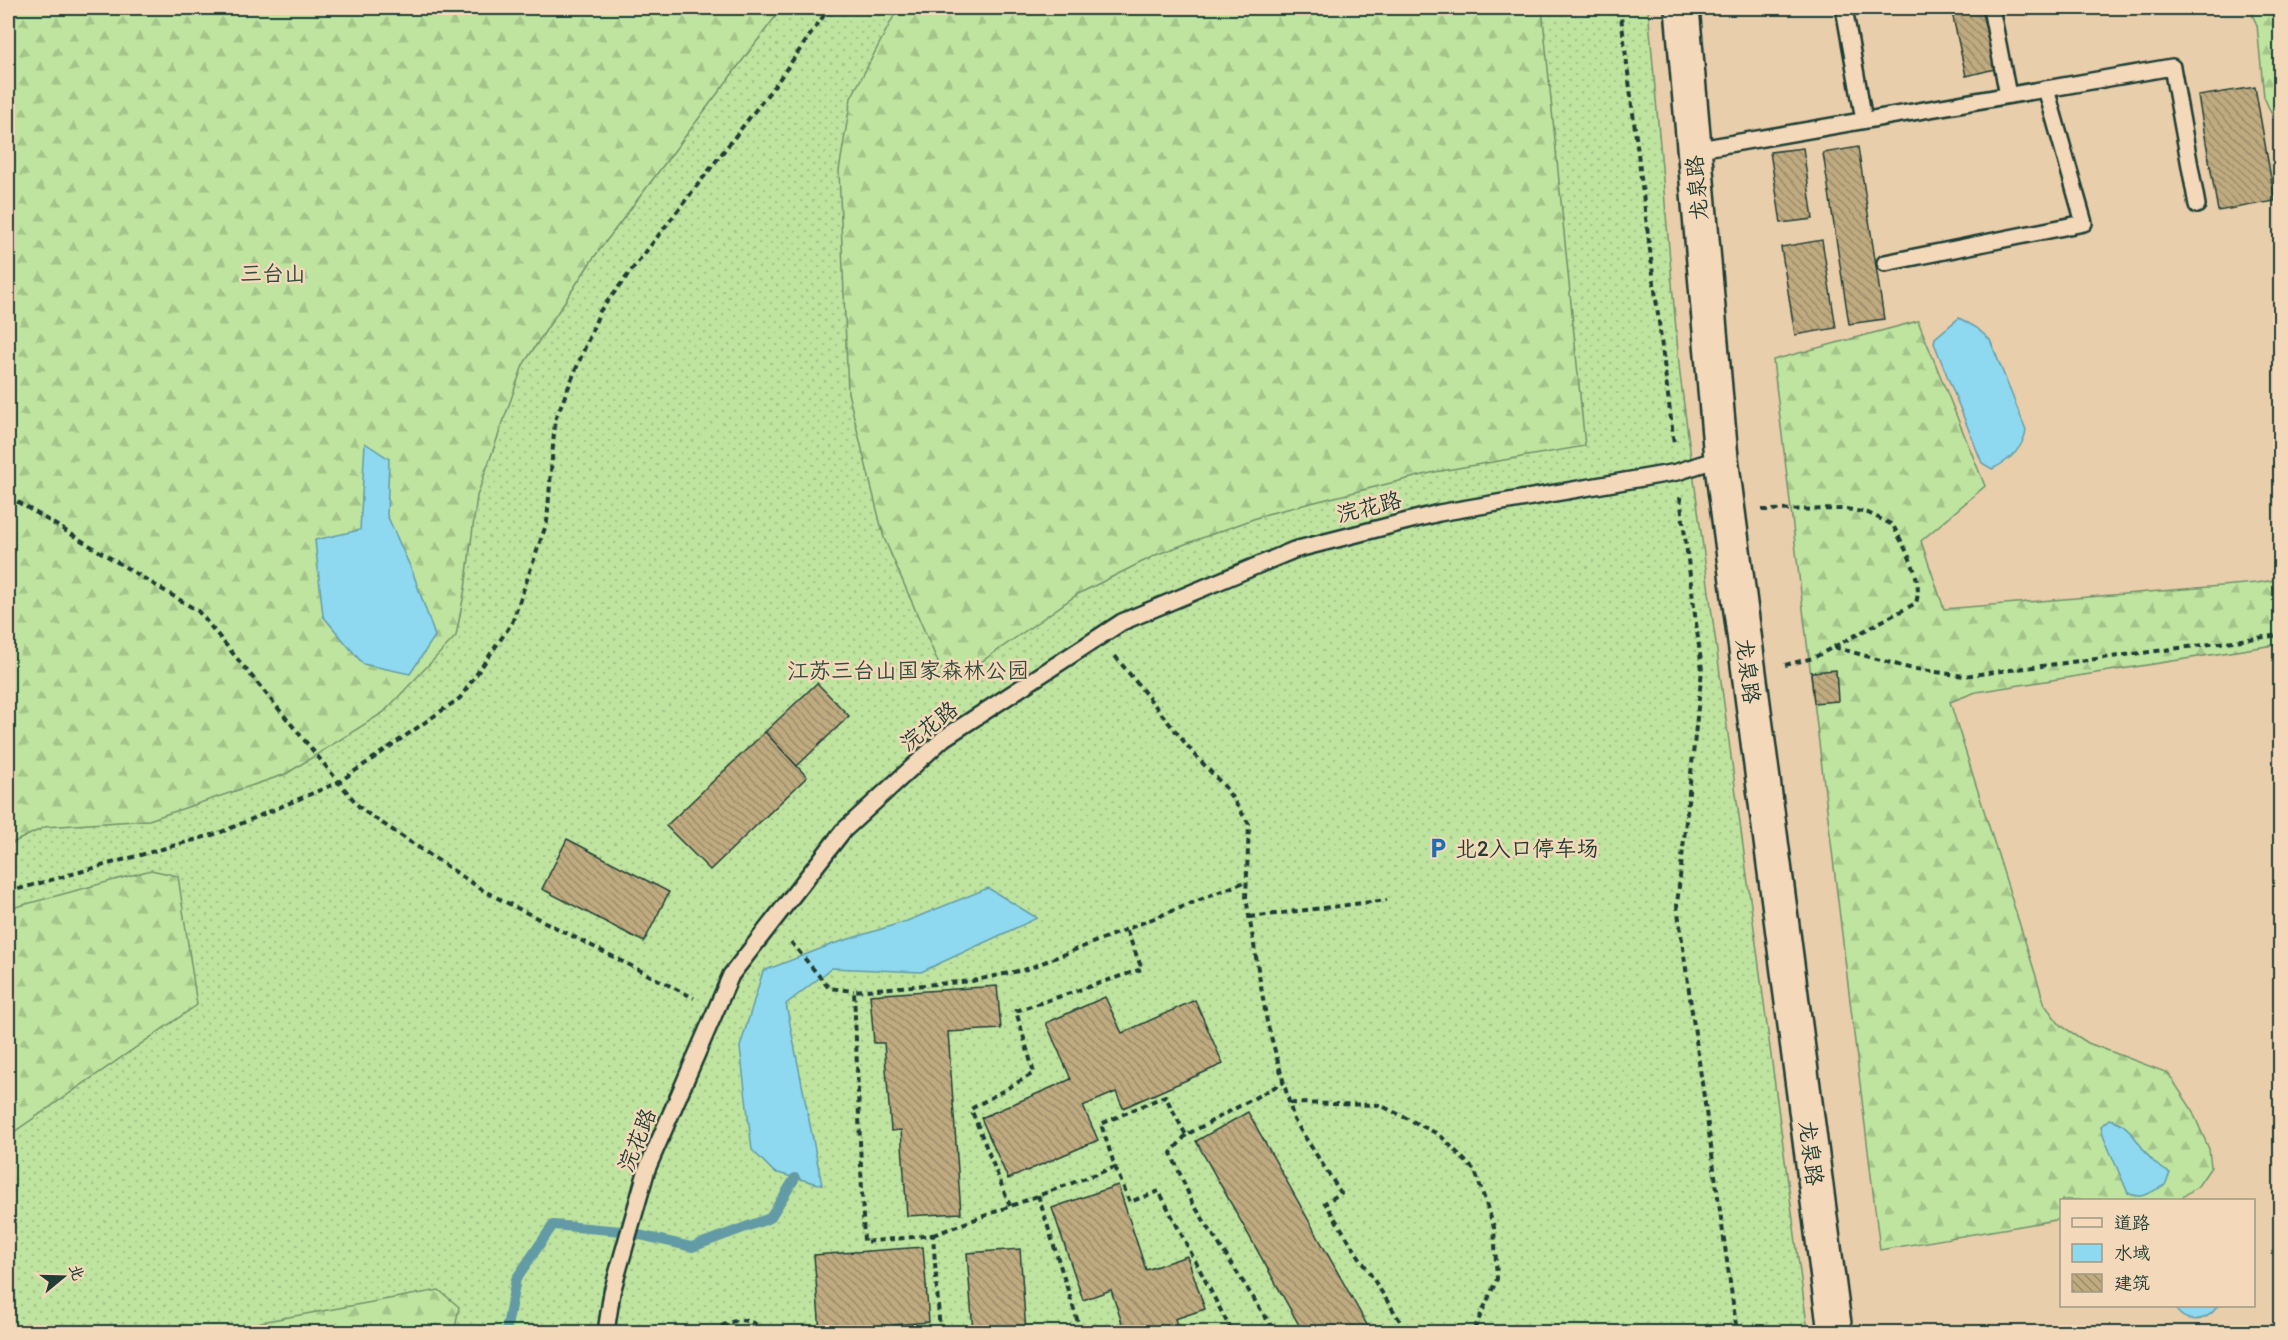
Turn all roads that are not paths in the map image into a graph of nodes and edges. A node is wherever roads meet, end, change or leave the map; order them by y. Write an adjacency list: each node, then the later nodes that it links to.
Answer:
1 (1682, 8): 7 (street, 龙泉路)
2 (1844, 8): 6 (lane)
3 (1991, 8): 5 (lane)
4 (2046, 89): 5 (lane); 8 (lane); 9 (lane)
5 (2008, 95): 6 (lane)
6 (1864, 120): 7 (lane)
7 (1694, 150): 10 (street, 龙泉路)
8 (2197, 206)
9 (1885, 263)
10 (1721, 458): 11 (lane, 浣花路); 12 (street, 龙泉路)
11 (606, 1332)
12 (1835, 1332)

